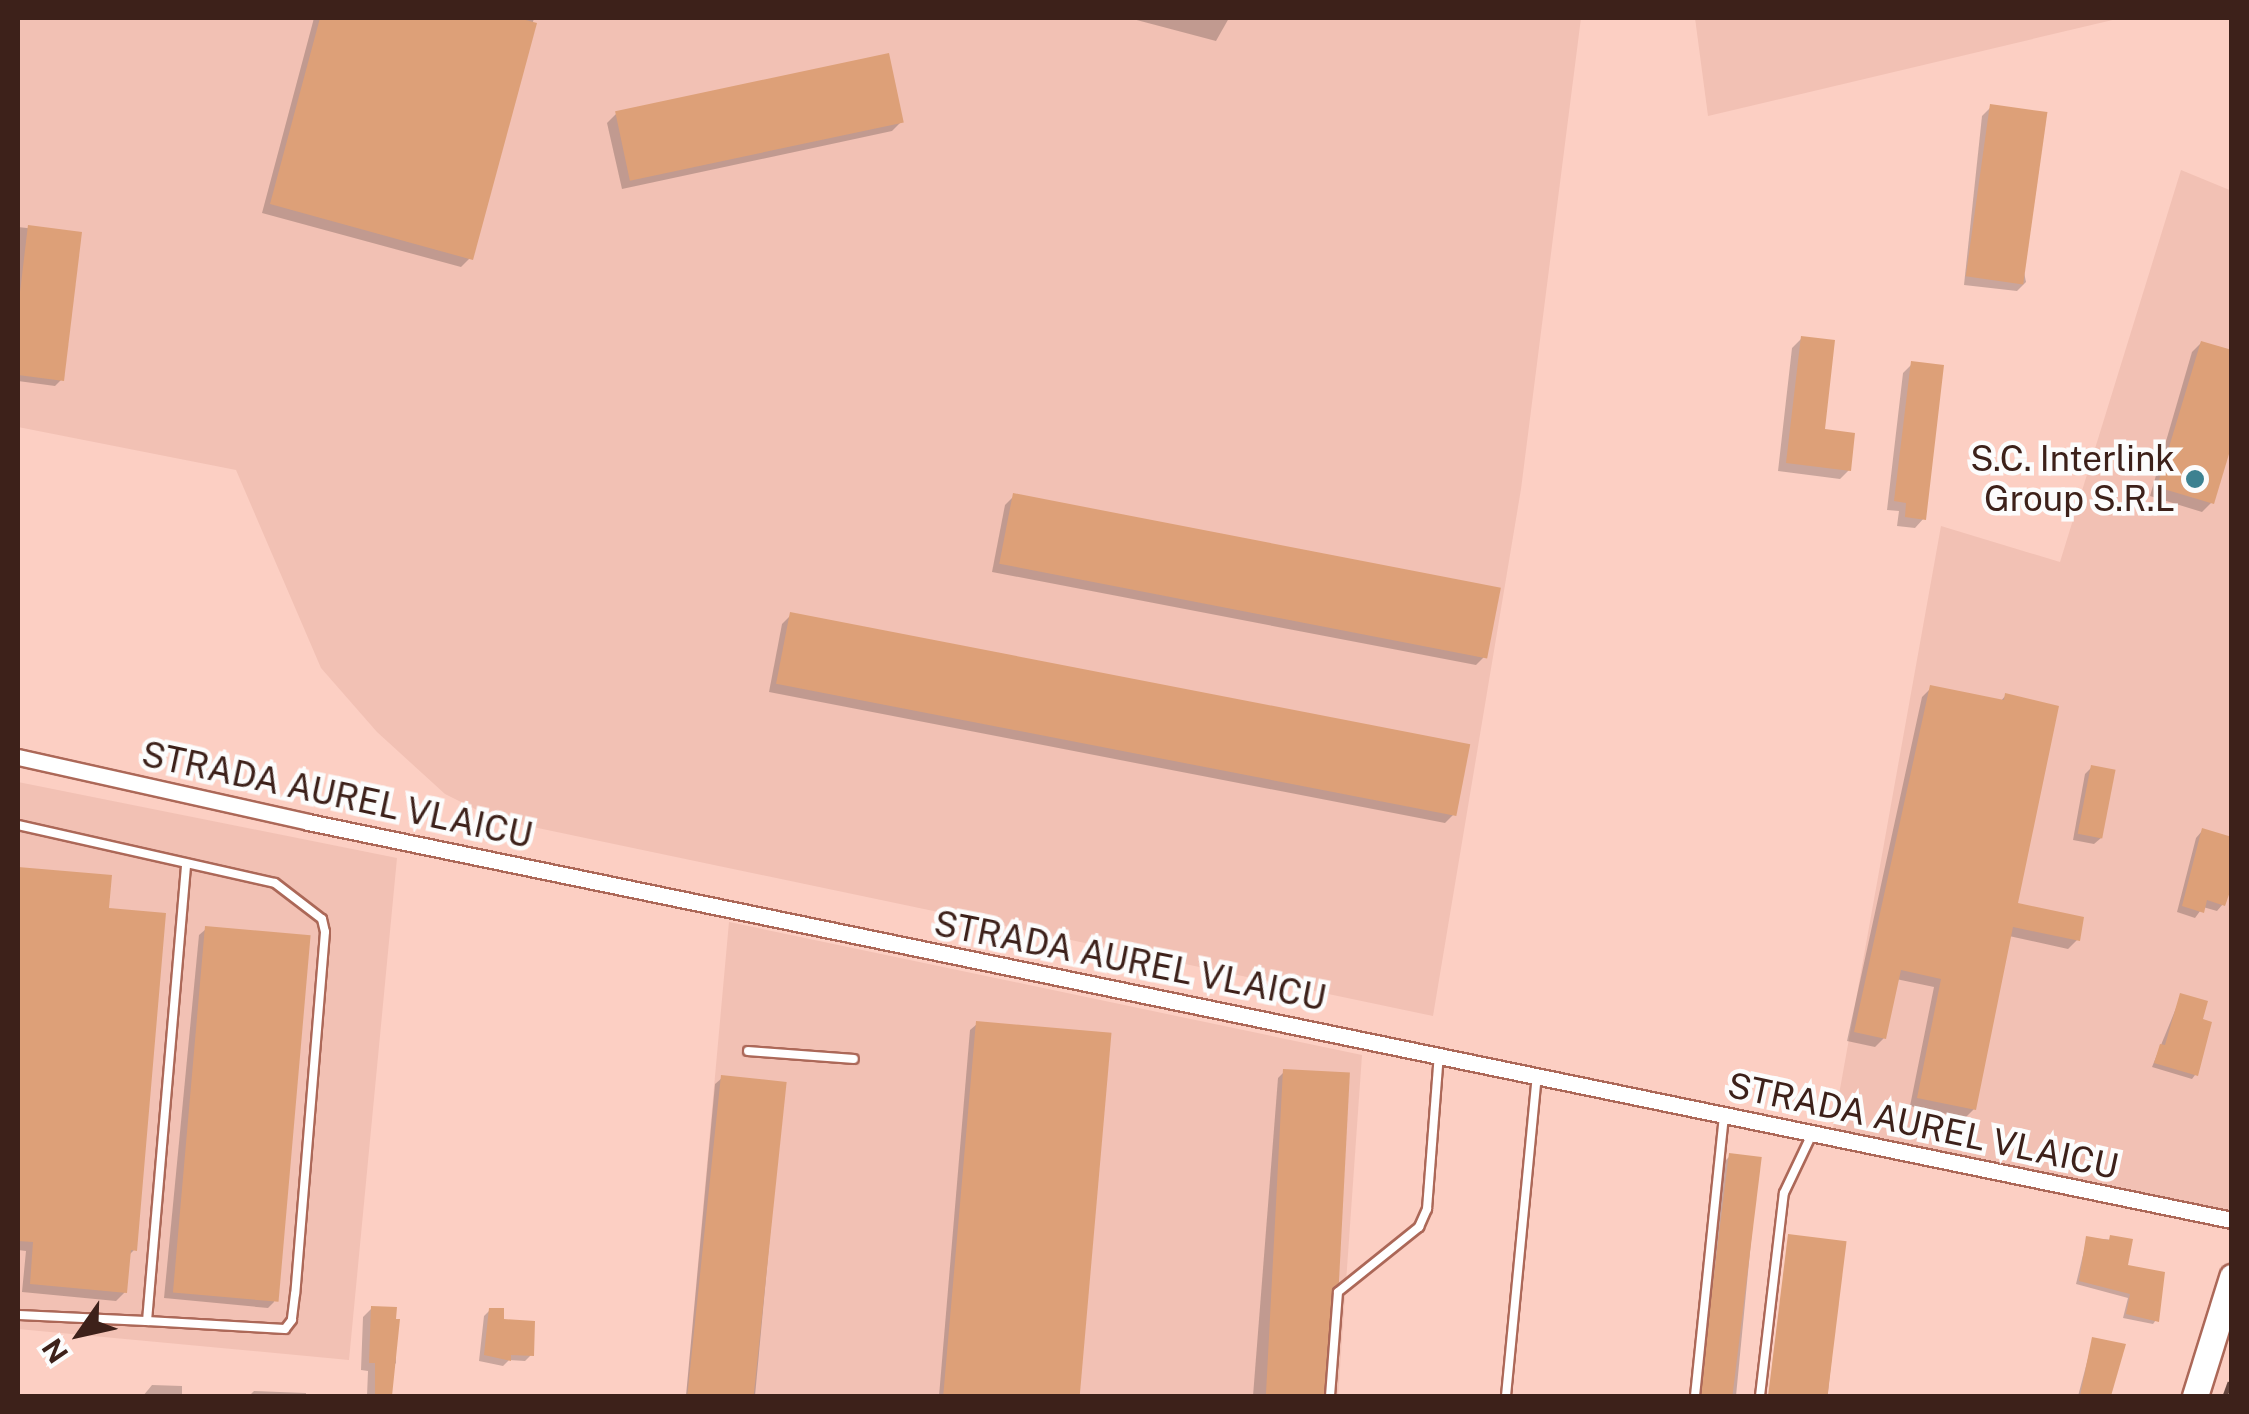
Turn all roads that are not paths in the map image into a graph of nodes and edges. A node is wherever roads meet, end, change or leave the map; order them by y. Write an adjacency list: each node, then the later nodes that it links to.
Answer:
1 (18, 757): 5 (street, STRADA AUREL VLAICU)
2 (18, 825): 3 (lane)
3 (186, 865): 13 (lane); 13 (lane)
4 (748, 1051): 6 (lane)
5 (1439, 1054): 7 (street, STRADA AUREL VLAICU); 14 (lane)
6 (854, 1059)
7 (1537, 1075): 8 (street, STRADA AUREL VLAICU); 15 (lane)
8 (1724, 1115): 9 (street, STRADA AUREL VLAICU); 16 (lane)
9 (1812, 1134): 10 (street, STRADA AUREL VLAICU); 17 (lane)
10 (2232, 1220)
11 (2232, 1277): 18 (main road)
12 (18, 1315): 13 (lane)
13 (146, 1321)
14 (1330, 1396)
15 (1506, 1396)
16 (1695, 1396)
17 (1760, 1396)
18 (2195, 1396)

